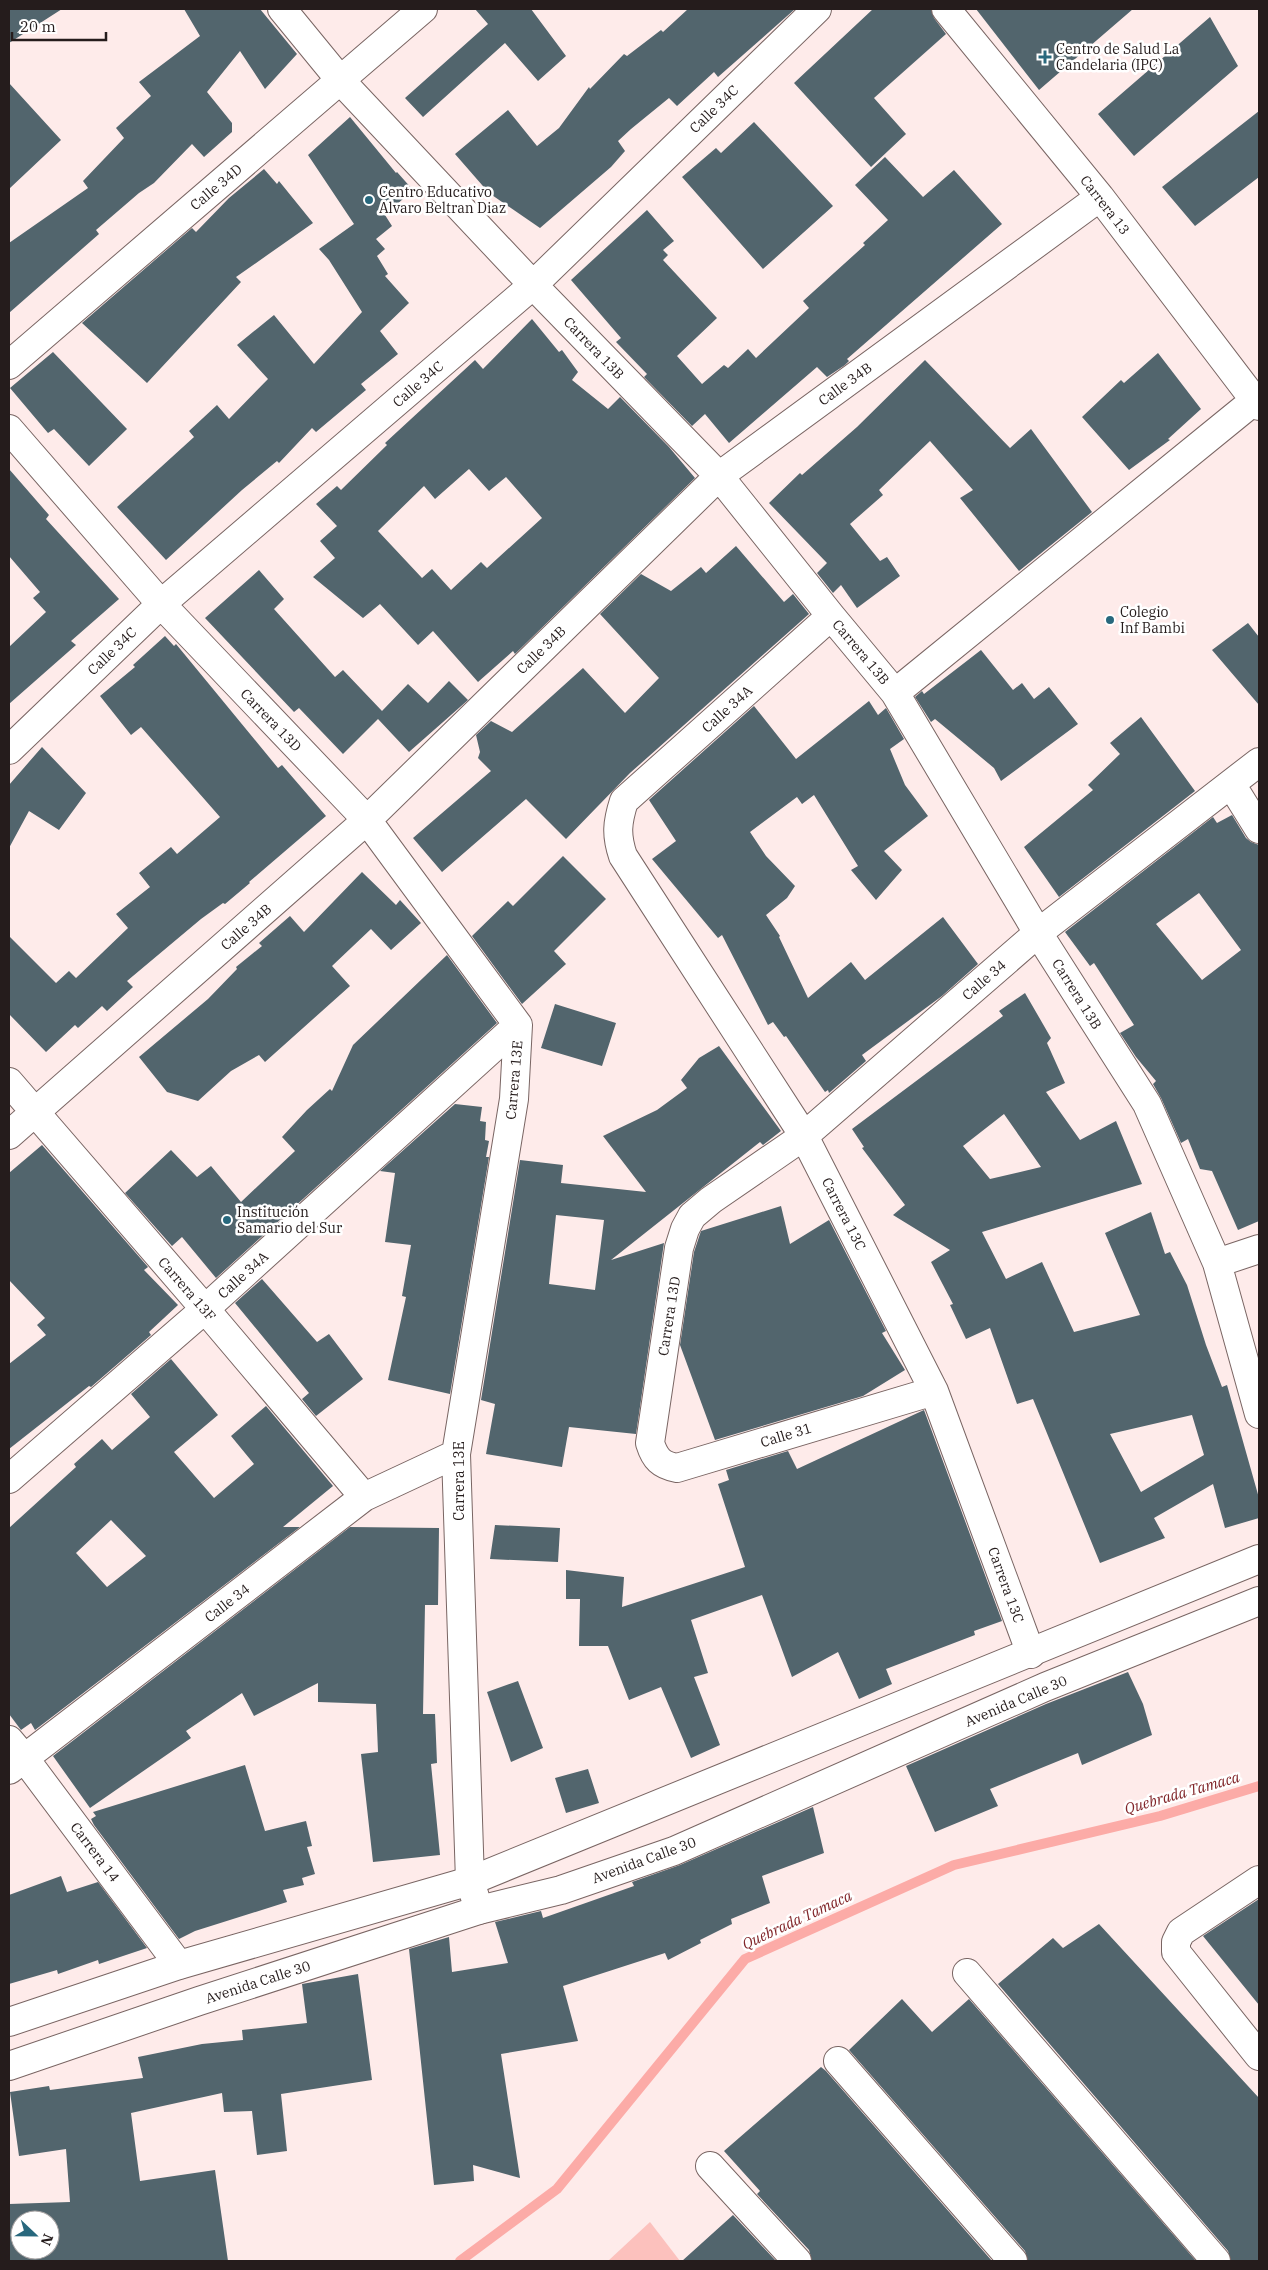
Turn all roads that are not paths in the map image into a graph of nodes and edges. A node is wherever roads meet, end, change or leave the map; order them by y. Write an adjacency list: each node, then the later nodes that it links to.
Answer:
1 (282, 9): 5 (street, Carrera 13B)
2 (423, 9): 5 (street, Calle 34D)
3 (817, 9): 7 (street, Calle 34C)
4 (946, 9): 6 (street, Carrera 13)
5 (341, 81): 7 (street, Carrera 13B); 8 (street, Calle 34D)
6 (1100, 197): 9 (street, Carrera 13); 11 (street, Calle 34B)
7 (533, 285): 11 (street, Carrera 13B); 12 (street, Calle 34C)
8 (9, 364)
9 (1257, 403): 14 (street)
10 (9, 429): 12 (street, Carrera 13D)
11 (719, 476): 13 (street, Carrera 13B); 19 (street, Calle 34B)
12 (161, 604): 15 (street, Calle 34C); 19 (street, Carrera 13D)
13 (830, 616): 14 (street, Carrera 13B); 18 (street, Calle 34A)
14 (895, 693): 21 (street, Carrera 13B)
15 (9, 750)
16 (1259, 762): 17 (street, Calle 34)
17 (1231, 784): 20 (street); 21 (street, Calle 34)
18 (624, 801): 26 (street, Carrera 13C)
19 (367, 820): 22 (street, Carrera 13D); 24 (street, Calle 34B)
20 (1259, 829)
21 (1038, 933): 26 (street, Calle 34); 29 (street, Carrera 13B)
22 (518, 1025): 30 (street, Calle 34A); 34 (street, Carrera 13E)
23 (9, 1082): 24 (street, Carrera 13F)
24 (35, 1113): 25 (street, Calle 34B); 30 (street, Carrera 13F)
25 (9, 1135)
26 (804, 1136): 27 (street, Calle 34); 31 (street, Carrera 13C)
27 (710, 1200): 33 (street, Carrera 13D)
28 (1259, 1249): 29 (street)
29 (1217, 1263): 32 (street, Carrera 13B)
30 (205, 1309): 35 (street, Calle 34A); 36 (street, Carrera 13F)
31 (934, 1391): 33 (street, Calle 31); 39 (street, Carrera 13C)
32 (1259, 1414)
33 (650, 1444)
34 (456, 1454): 36 (street, Calle 34); 42 (street, Carrera 13E)
35 (9, 1479)
36 (364, 1497): 40 (street, Calle 34)
37 (1259, 1559): 39 (street)
38 (1259, 1601): 43 (street, Avenida Calle 30)
39 (1031, 1654): 42 (street)
40 (14, 1756): 44 (street, Carrera 14)
41 (1259, 1880): 47 (street)
42 (470, 1881): 43 (street, Carrera 13E); 44 (street)
43 (479, 1910): 49 (street, Avenida Calle 30)
44 (179, 1965): 46 (street)
45 (967, 1973): 53 (street)
46 (9, 2022)
47 (1259, 2056)
48 (838, 2060): 52 (street)
49 (9, 2066)
50 (710, 2166): 51 (street)
51 (797, 2261)
52 (1013, 2261)
53 (1216, 2261)

